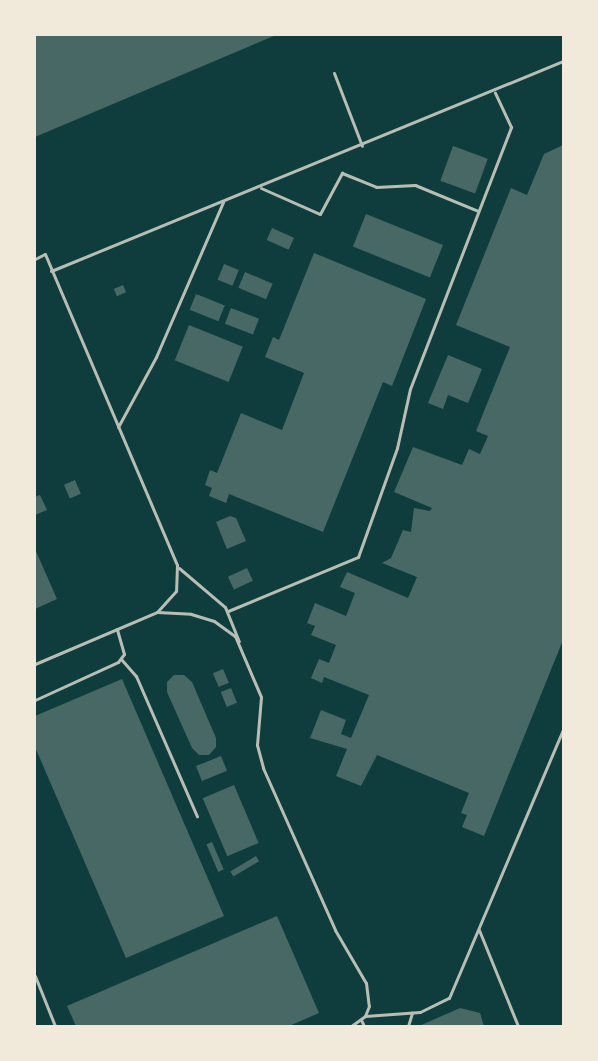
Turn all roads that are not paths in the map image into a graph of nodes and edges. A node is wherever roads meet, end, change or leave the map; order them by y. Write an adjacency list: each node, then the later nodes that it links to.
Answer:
1 (563, 61): 3 (lane)
2 (334, 73): 4 (lane)
3 (495, 92): 4 (lane); 7 (lane)
4 (362, 146): 5 (lane)
5 (260, 188): 6 (lane); 7 (lane)
6 (223, 201): 9 (lane); 10 (lane)
7 (478, 211): 12 (lane)
8 (35, 259): 9 (lane)
9 (51, 271): 10 (lane)
10 (118, 427): 11 (lane)
11 (177, 565): 12 (lane); 13 (lane)
12 (228, 611): 15 (lane)
13 (156, 612): 14 (lane); 15 (lane)
14 (117, 628): 16 (lane); 17 (lane)
15 (241, 646): 24 (lane)
16 (121, 659): 18 (lane); 20 (lane)
17 (35, 664)
18 (35, 700)
19 (563, 729): 21 (lane)
20 (197, 816)
21 (479, 929): 23 (lane); 30 (lane)
22 (35, 976): 26 (lane)
23 (412, 1012): 24 (lane); 29 (lane)
24 (365, 1016): 25 (lane)
25 (361, 1020): 27 (lane); 28 (lane)
26 (55, 1026)
27 (351, 1026)
28 (364, 1026)
29 (408, 1026)
30 (518, 1026)

